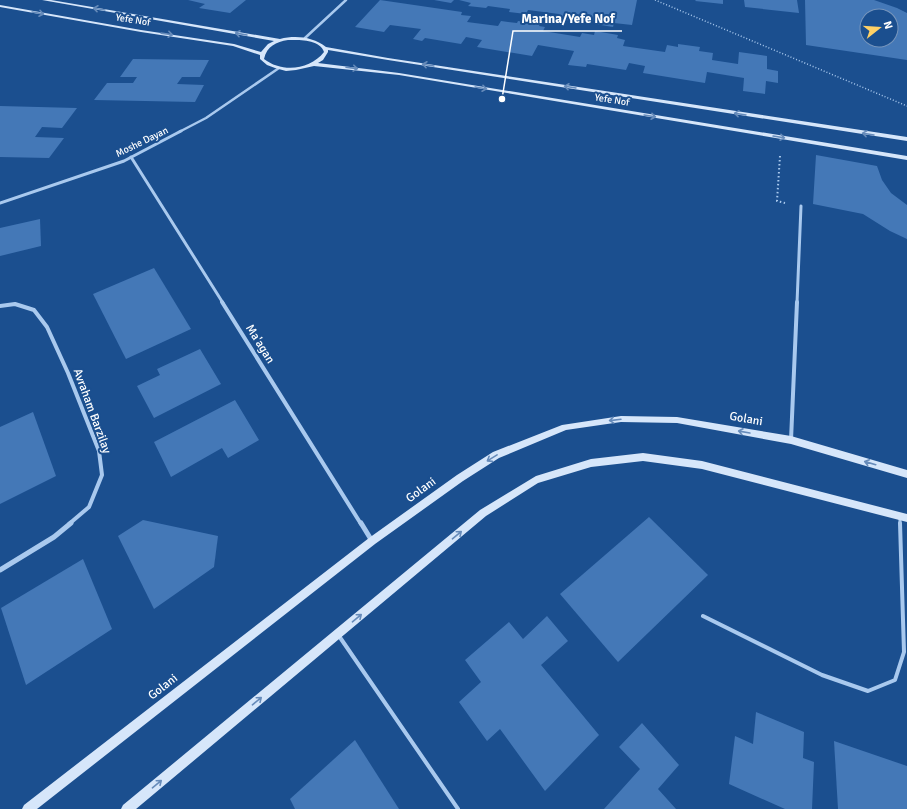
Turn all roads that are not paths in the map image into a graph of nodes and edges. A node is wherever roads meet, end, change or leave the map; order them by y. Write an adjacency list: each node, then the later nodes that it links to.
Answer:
1 (44, 0): 5 (main road, Yefe Nof, one-way to 1)
2 (346, 0): 4 (street)
3 (0, 6): 7 (main road, Yefe Nof, one-way to 7)
4 (305, 38): 5 (main road, Yefe Nof); 6 (main road, Yefe Nof)
5 (279, 40): 7 (main road)
6 (325, 48): 8 (main road); 10 (main road, Yefe Nof, one-way to 6)
7 (262, 54): 9 (main road, Yefe Nof)
8 (313, 64): 9 (main road, Yefe Nof); 12 (main road, Yefe Nof, one-way to 12)
9 (279, 68): 11 (street, Moshe Dayan)
10 (907, 139)
11 (131, 157): 13 (street, Moshe Dayan); 19 (street, Ma'agan)
12 (907, 158)
13 (0, 203)
14 (801, 206): 16 (street)
15 (0, 306): 20 (street, Avraham Barzilay)
16 (791, 440): 17 (main road, Golani, one-way to 16); 19 (main road, Golani, one-way to 19)
17 (907, 474)
18 (903, 517): 21 (lane); 22 (main road, one-way to 18)
19 (372, 541): 23 (main road, Golani)
20 (0, 570)
21 (703, 616)
22 (338, 634): 24 (main road, one-way to 22); 25 (lane)
23 (28, 809)
24 (127, 809)
25 (458, 809)

